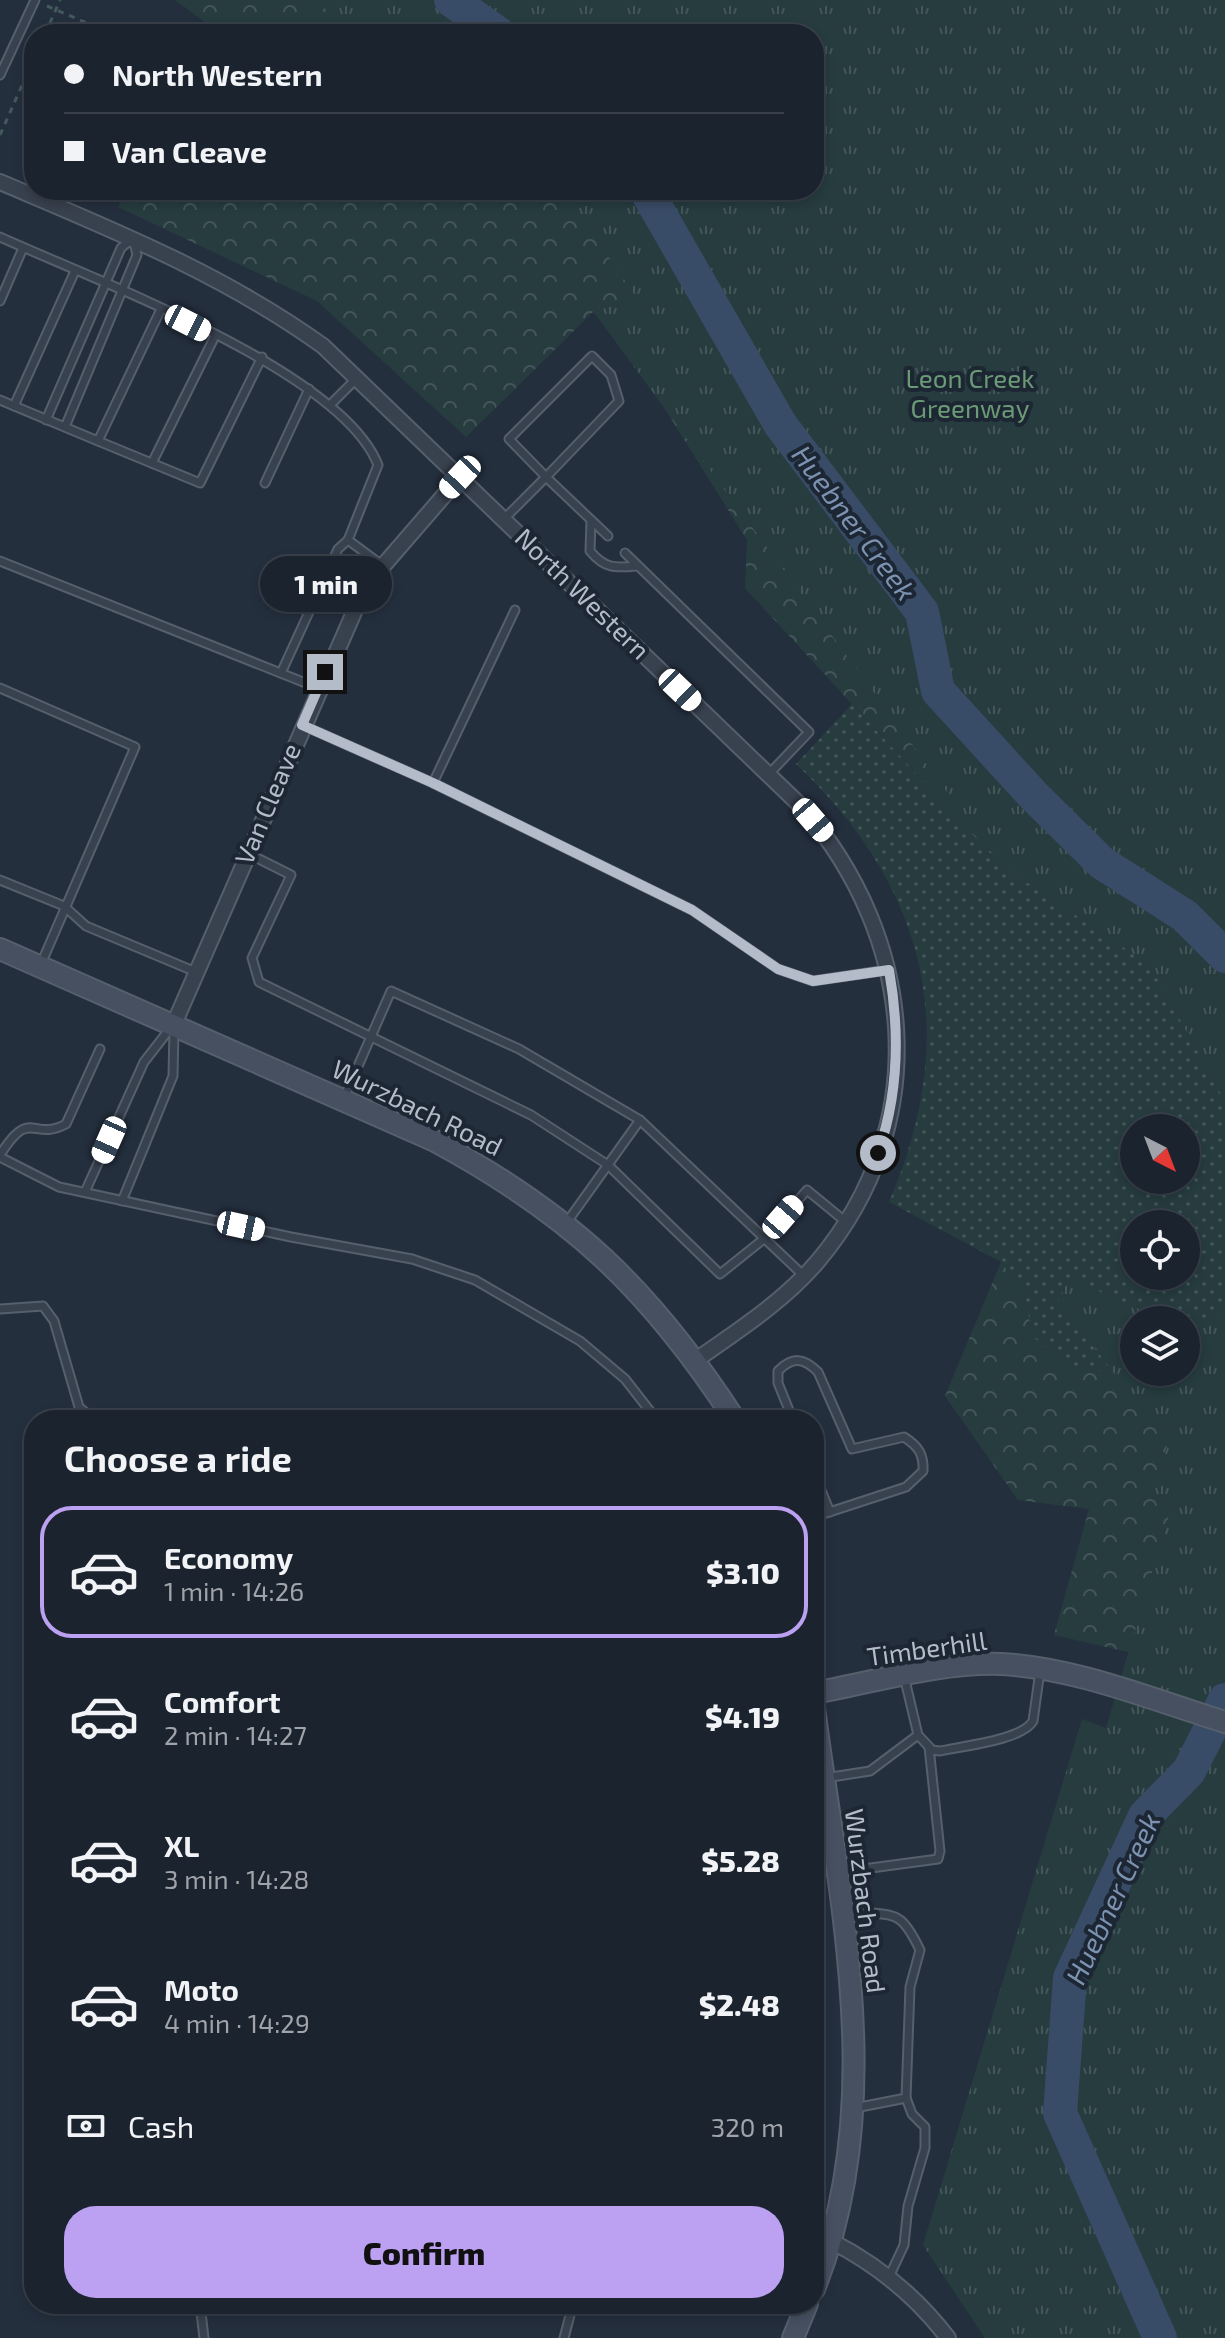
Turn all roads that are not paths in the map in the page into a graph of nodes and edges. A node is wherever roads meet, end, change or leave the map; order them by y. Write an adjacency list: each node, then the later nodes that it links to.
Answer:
1 (34, 0): 2 (lane)
2 (0, 75)
3 (1, 184): 4 (street, North Western)
4 (24, 193)
5 (40, 200): 7 (street, North Western)
6 (0, 237): 8 (lane)
7 (133, 238): 10 (lane); 11 (lane); 16 (street, North Western)
8 (23, 248): 9 (lane); 12 (lane)
9 (75, 271): 10 (lane); 20 (lane)
10 (104, 284): 11 (lane); 21 (lane)
11 (123, 292): 13 (lane); 22 (lane)
12 (0, 301)
13 (161, 309): 14 (lane); 23 (lane)
14 (215, 336): 15 (lane); 24 (lane)
15 (262, 357): 17 (lane); 24 (lane)
16 (357, 378): 19 (lane); 25 (street, North Western)
17 (309, 389): 19 (lane); 27 (lane)
18 (0, 400): 20 (lane)
19 (331, 404): 31 (lane)
20 (14, 406): 21 (lane)
21 (46, 420): 22 (lane)
22 (65, 427): 23 (lane)
23 (98, 441): 24 (lane)
24 (152, 463)
25 (460, 477): 28 (street, North Western); 34 (street, Van Cleave)
26 (546, 477): 26 (lane); 28 (lane); 29 (lane)
27 (265, 483)
28 (504, 519): 41 (street, North Western)
29 (591, 521): 30 (lane); 35 (lane)
30 (608, 536)
31 (348, 540): 34 (lane); 37 (lane)
32 (625, 553): 35 (lane)
33 (0, 561): 37 (lane)
34 (383, 566): 39 (street, Van Cleave)
35 (637, 566): 41 (lane)
36 (515, 610): 42 (lane)
37 (281, 673): 39 (lane)
38 (0, 688): 45 (lane)
39 (318, 688): 40 (street, Van Cleave)
40 (302, 725): 42 (lane); 43 (street, Van Cleave)
41 (768, 775): 48 (street, North Western)
42 (433, 783): 48 (lane)
43 (248, 853): 49 (street, Van Cleave); 51 (lane)
44 (0, 880): 45 (lane)
45 (64, 906): 47 (lane); 49 (lane)
46 (0, 949): 47 (main road, Wurzbach Road)
47 (40, 966): 50 (main road, Wurzbach Road)
48 (889, 970): 59 (street, North Western)
49 (196, 972): 50 (street, Van Cleave)
50 (174, 1024): 53 (main road, Wurzbach Road); 57 (lane); 58 (lane)
51 (372, 1034): 53 (lane); 54 (lane); 56 (lane)
52 (100, 1049): 55 (lane)
53 (343, 1100): 60 (main road, Wurzbach Road)
54 (640, 1120): 56 (lane); 61 (lane)
55 (0, 1156): 57 (lane)
56 (608, 1165): 60 (lane); 61 (lane)
57 (85, 1192): 58 (lane)
58 (122, 1201): 66 (lane)
59 (846, 1222): 61 (lane); 62 (street, North Western)
60 (565, 1224): 64 (main road, Wurzbach Road)
61 (765, 1238): 62 (lane)
62 (804, 1276): 64 (street, North Western)
63 (0, 1309): 65 (lane)
64 (696, 1360): 67 (main road, Wurzbach Road)
65 (82, 1410)
66 (649, 1410)
67 (728, 1410)
68 (787, 1410): 70 (lane)
69 (824, 1497): 70 (lane)
70 (830, 1512): 71 (lane)
71 (824, 1514)
72 (1040, 1669): 73 (main road, Timberhill); 75 (main road, Timberhill); 77 (lane)
73 (904, 1676): 74 (main road, Timberhill); 76 (lane)
74 (824, 1691)
75 (1225, 1722)
76 (918, 1735): 77 (lane); 78 (lane)
77 (929, 1747): 80 (lane)
78 (824, 1779)
79 (824, 1787): 80 (main road, Wurzbach Road)
80 (835, 1873): 83 (main road, Wurzbach Road)
81 (851, 1910): 82 (lane)
82 (906, 2098): 83 (lane); 86 (lane)
83 (853, 2109): 84 (main road, Wurzbach Road)
84 (824, 2232)
85 (824, 2241): 86 (street)
86 (889, 2277): 93 (street)
87 (201, 2314): 90 (lane)
88 (570, 2314): 91 (lane)
89 (803, 2314): 92 (main road)
90 (204, 2338)
91 (564, 2338)
92 (793, 2338)
93 (948, 2338)

